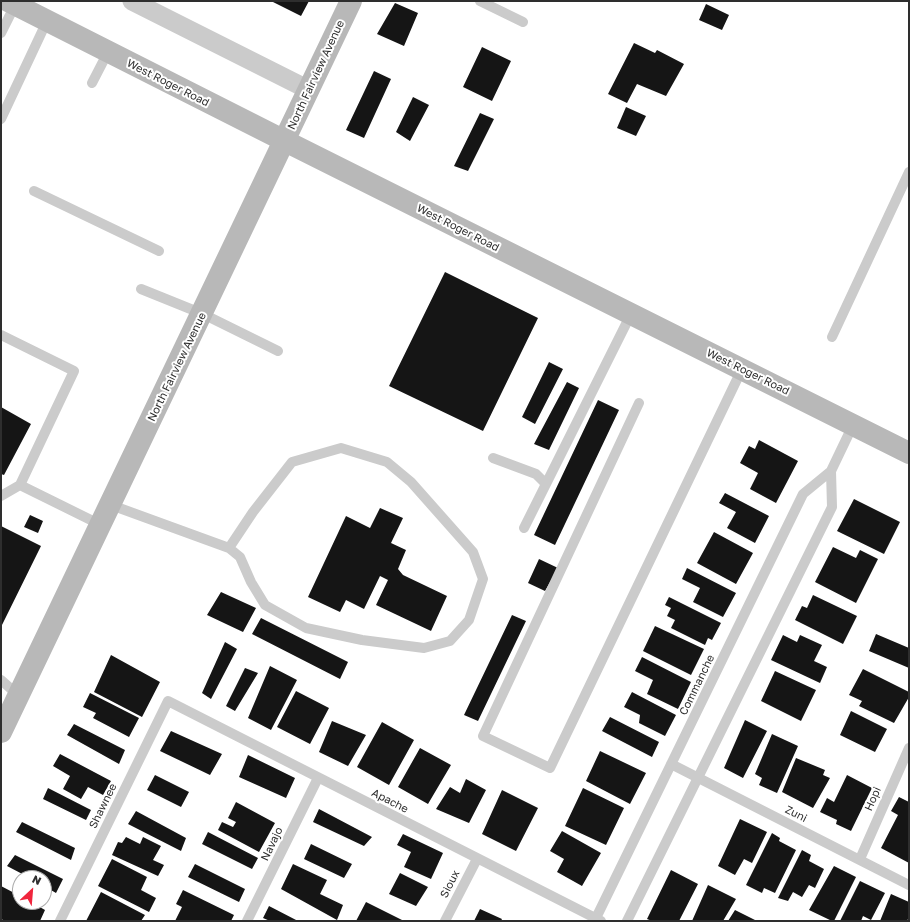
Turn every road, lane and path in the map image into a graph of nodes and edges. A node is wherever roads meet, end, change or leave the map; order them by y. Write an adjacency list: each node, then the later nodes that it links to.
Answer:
1 (132, 1): 10 (street)
2 (351, 1): 10 (street, North Fairview Avenue)
3 (480, 1): 6 (lane)
4 (12, 3): 5 (street, West Roger Road); 7 (lane)
5 (47, 21): 8 (street, West Roger Road); 11 (lane)
6 (523, 22)
7 (1, 33)
8 (108, 52): 9 (lane); 12 (street, West Roger Road)
9 (92, 83)
10 (309, 90): 12 (street, North Fairview Avenue)
11 (1, 119)
12 (285, 142): 17 (street, North Fairview Avenue); 18 (street, West Roger Road)
13 (909, 172): 20 (lane)
14 (34, 191): 15 (lane)
15 (159, 251)
16 (141, 289): 17 (lane)
17 (203, 314): 21 (lane); 31 (street, North Fairview Avenue)
18 (631, 314): 22 (street, West Roger Road); 28 (lane)
19 (1, 335): 29 (lane)
20 (832, 337)
21 (278, 351)
22 (742, 369): 23 (lane); 24 (street, West Roger Road)
23 (640, 403)
24 (853, 425): 25 (street, West Roger Road); 27 (lane, Commanche)
25 (909, 453)
26 (493, 458): 28 (lane)
27 (831, 471): 40 (lane, Commanche); 41 (lane, Commanche)
28 (546, 484): 33 (lane)
29 (20, 485): 30 (lane); 32 (lane)
30 (1, 496)
31 (111, 505): 32 (street, North Fairview Avenue); 34 (lane)
32 (101, 525): 36 (street, North Fairview Avenue)
33 (524, 528)
34 (230, 548): 34 (lane)
35 (1, 680): 36 (lane)
36 (18, 696): 38 (street, North Fairview Avenue)
37 (168, 701): 42 (lane, Apache); 47 (lane, Shawnee)
38 (1, 732)
39 (909, 748): 44 (lane, Hopi)
40 (671, 764): 41 (lane, Zuni); 46 (lane, Commanche)
41 (697, 777): 44 (lane, Zuni); 50 (lane, Commanche)
42 (318, 778): 43 (lane, Apache); 48 (lane, Navajo)
43 (477, 859): 46 (lane, Apache); 49 (lane, Sioux)
44 (860, 860): 45 (lane, Zuni)
45 (909, 885)
46 (598, 920)
47 (60, 921)
48 (247, 921)
49 (445, 921)
50 (627, 921)

